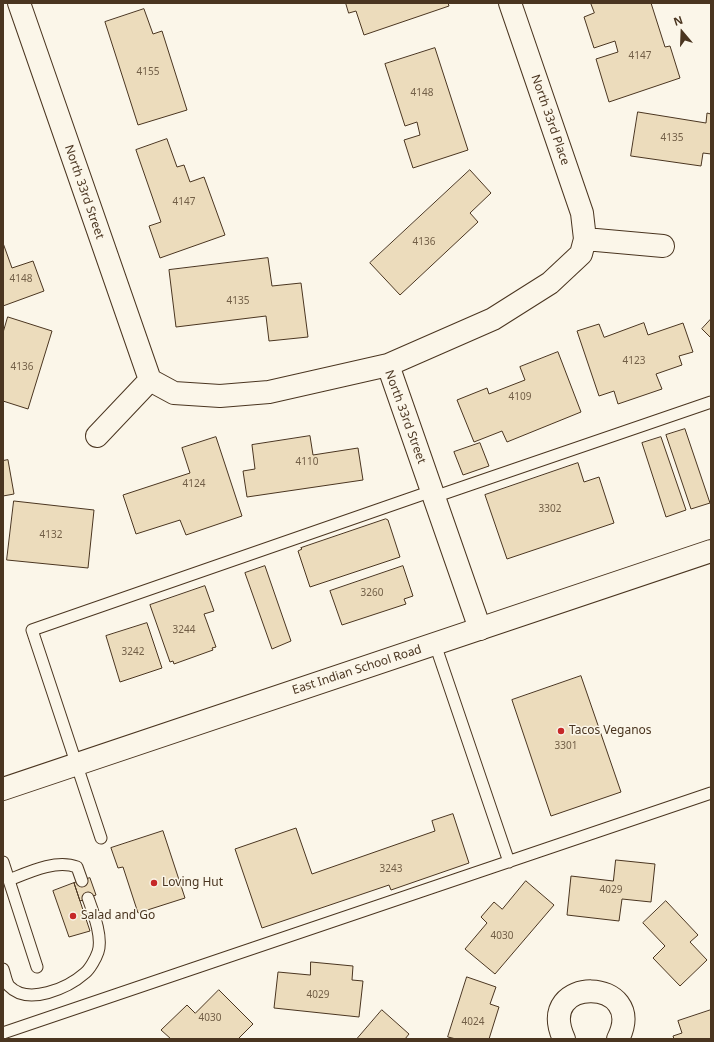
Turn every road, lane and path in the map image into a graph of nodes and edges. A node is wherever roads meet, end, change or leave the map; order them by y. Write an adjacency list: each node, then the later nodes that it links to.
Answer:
1 (19, 3): 6 (street, North 33rd Street)
2 (510, 3): 3 (street, North 33rd Place)
3 (586, 239): 4 (street); 5 (street)
4 (663, 246)
5 (388, 365): 6 (street, North 33rd Street); 9 (street, North 33rd Street)
6 (150, 380): 8 (street)
7 (711, 402): 9 (lane)
8 (97, 436)
9 (433, 494): 11 (street, North 33rd Street); 13 (lane)
10 (711, 551): 11 (street, East Indian School Road)
11 (480, 629): 12 (street, East Indian School Road)
12 (435, 644): 13 (street, East Indian School Road); 18 (lane)
13 (76, 764): 14 (street, East Indian School Road); 16 (lane)
14 (3, 789)
15 (711, 793): 18 (lane)
16 (101, 838)
17 (3, 862): 19 (lane)
18 (509, 862): 24 (lane)
19 (9, 880): 20 (lane); 22 (lane)
20 (82, 881)
21 (88, 898): 23 (lane)
22 (37, 967)
23 (3, 968)
24 (3, 1033)
25 (564, 1039): 26 (street)
26 (618, 1039)

